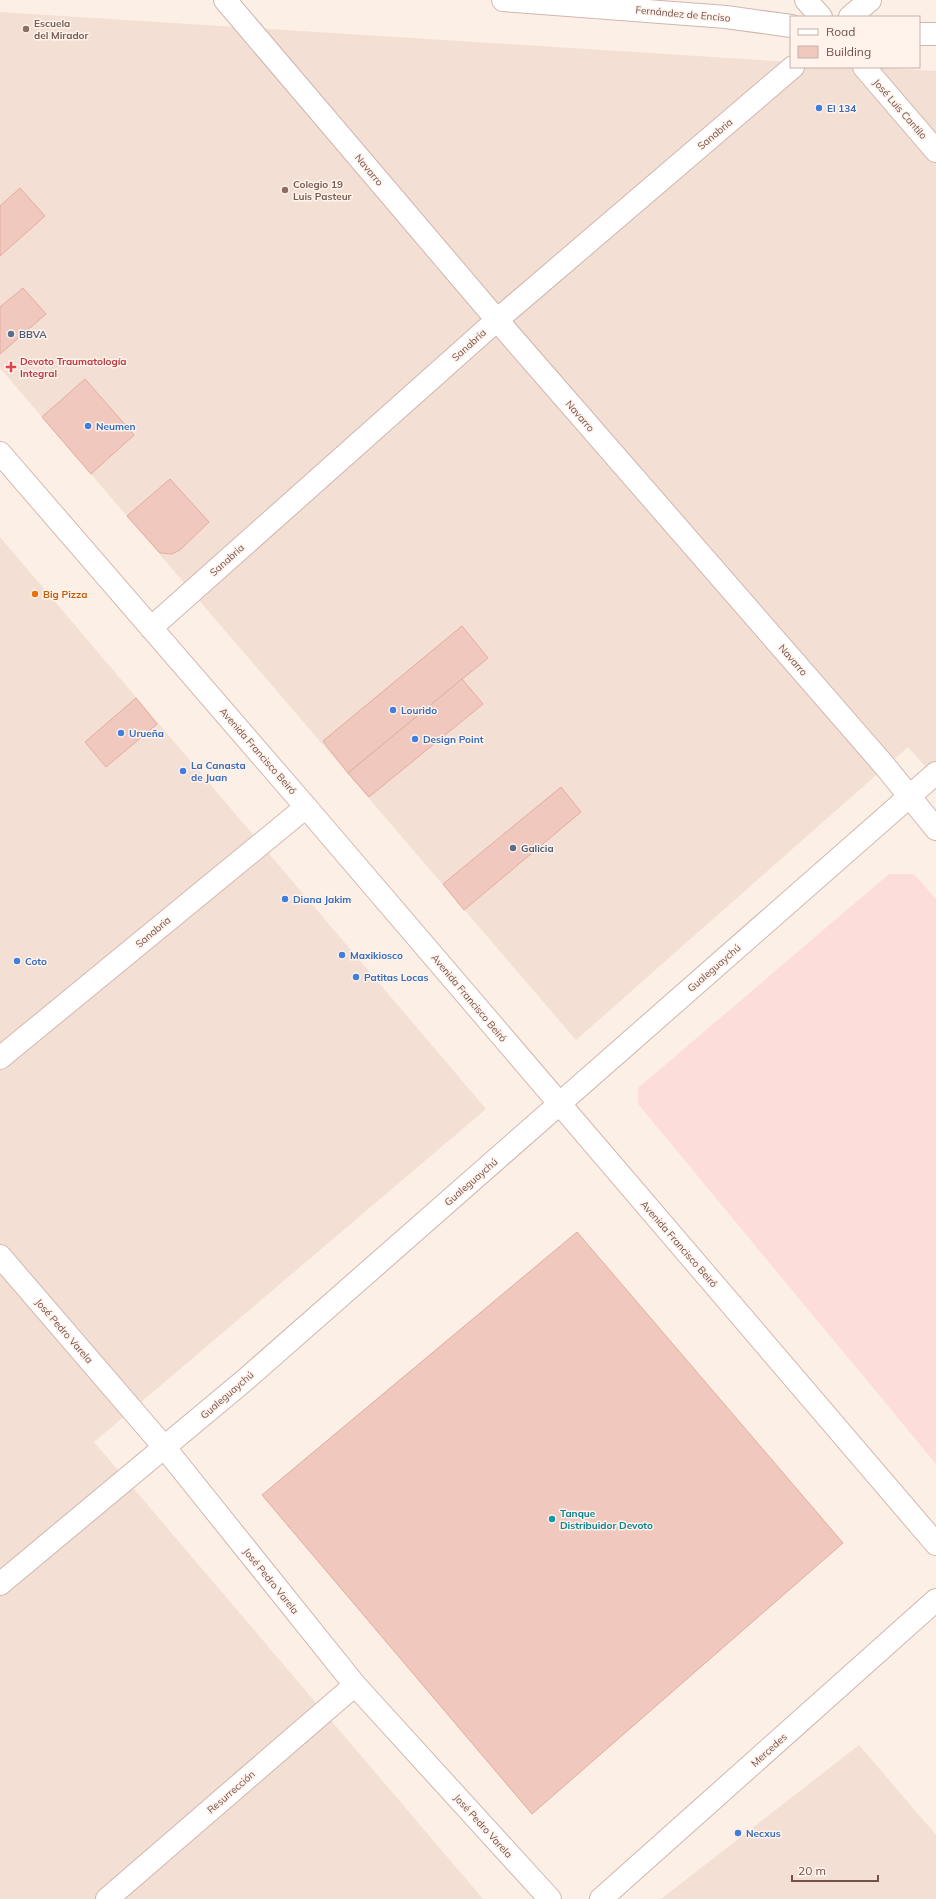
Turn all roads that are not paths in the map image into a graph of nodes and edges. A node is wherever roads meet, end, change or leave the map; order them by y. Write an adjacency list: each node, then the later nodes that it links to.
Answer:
1 (225, 0): 13 (street, Navarro)
2 (502, 0): 7 (street, Fernández de Enciso)
3 (806, 0): 5 (street)
4 (870, 0): 6 (street)
5 (820, 16)
6 (851, 16)
7 (790, 26)
8 (920, 34): 9 (street)
9 (936, 34)
10 (792, 68): 13 (street, Sanabria)
11 (865, 68): 12 (street, José Luis Cantilo)
12 (936, 151)
13 (497, 320): 15 (street, Sanabria); 17 (street, Navarro)
14 (0, 453): 15 (street, Avenida Francisco Beiró)
15 (151, 628): 18 (street, Avenida Francisco Beiró)
16 (936, 773): 17 (street, Gualeguaychú)
17 (910, 796): 19 (street, Navarro); 21 (street, Gualeguaychú)
18 (306, 806): 20 (street, Sanabria); 21 (street, Avenida Francisco Beiró)
19 (936, 830)
20 (0, 1058)
21 (559, 1105): 23 (street, Gualeguaychú); 24 (street, Avenida Francisco Beiró)
22 (0, 1256): 23 (street, José Pedro Varela)
23 (165, 1448): 25 (street, Gualeguaychú); 27 (street, José Pedro Varela)
24 (936, 1544)
25 (0, 1584)
26 (936, 1600): 30 (street, Mercedes)
27 (355, 1685): 28 (street, Resurrección); 29 (street, José Pedro Varela)
28 (107, 1899)
29 (550, 1899)
30 (601, 1899)

